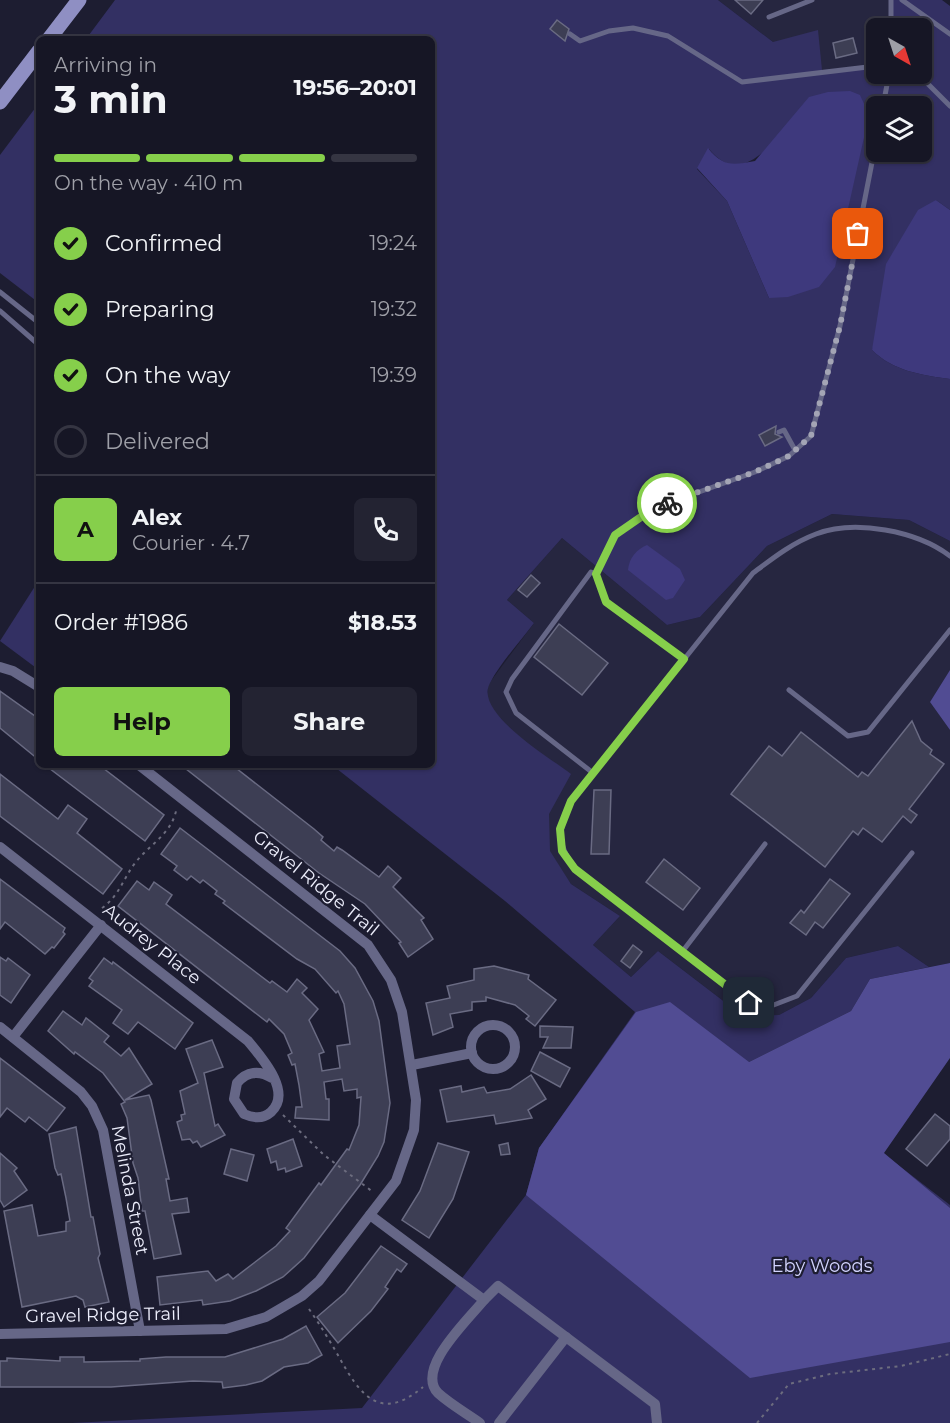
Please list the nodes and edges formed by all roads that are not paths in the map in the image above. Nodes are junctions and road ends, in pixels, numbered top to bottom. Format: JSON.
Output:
{"nodes":[{"id":1,"x":79,"y":0,"type":"edge"},
{"id":2,"x":810,"y":0,"type":"edge"},
{"id":3,"x":891,"y":0,"type":"edge"},
{"id":4,"x":902,"y":0,"type":"edge"},
{"id":5,"x":769,"y":17,"type":"dead end"},
{"id":6,"x":891,"y":18,"type":"edge"},
{"id":7,"x":570,"y":34,"type":"dead end"},
{"id":8,"x":950,"y":34,"type":"edge"},
{"id":9,"x":50,"y":36,"type":"edge"},
{"id":10,"x":36,"y":55,"type":"edge"},
{"id":11,"x":866,"y":67,"type":"edge"},
{"id":12,"x":928,"y":84,"type":"edge"},
{"id":13,"x":0,"y":102,"type":"edge"},
{"id":14,"x":950,"y":106,"type":"edge"},
{"id":15,"x":872,"y":162,"type":"edge"},
{"id":16,"x":0,"y":292,"type":"edge"},
{"id":17,"x":0,"y":311,"type":"edge"},
{"id":18,"x":36,"y":321,"type":"edge"},
{"id":19,"x":36,"y":342,"type":"edge"},
{"id":20,"x":779,"y":432,"type":"dead end"},
{"id":21,"x":795,"y":450,"type":"junction"},
{"id":22,"x":950,"y":556,"type":"edge"},
{"id":23,"x":596,"y":574,"type":"junction"},
{"id":24,"x":950,"y":630,"type":"edge"},
{"id":25,"x":684,"y":659,"type":"junction"},
{"id":26,"x":0,"y":667,"type":"edge"},
{"id":27,"x":36,"y":685,"type":"edge"},
{"id":28,"x":789,"y":690,"type":"dead end"},
{"id":29,"x":143,"y":768,"type":"edge"},
{"id":30,"x":593,"y":773,"type":"junction"},
{"id":31,"x":765,"y":844,"type":"dead end"},
{"id":32,"x":0,"y":847,"type":"edge"},
{"id":33,"x":912,"y":853,"type":"dead end"},
{"id":34,"x":101,"y":925,"type":"junction"},
{"id":35,"x":682,"y":952,"type":"junction"},
{"id":36,"x":0,"y":1027,"type":"edge"},
{"id":37,"x":13,"y":1037,"type":"junction"},
{"id":38,"x":472,"y":1053,"type":"junction"},
{"id":39,"x":412,"y":1065,"type":"junction"},
{"id":40,"x":272,"y":1078,"type":"junction"},
{"id":41,"x":370,"y":1215,"type":"junction"},
{"id":42,"x":484,"y":1300,"type":"junction"},
{"id":43,"x":0,"y":1322,"type":"edge"},
{"id":44,"x":140,"y":1331,"type":"junction"},
{"id":45,"x":1,"y":1333,"type":"edge"},
{"id":46,"x":566,"y":1337,"type":"junction"},
{"id":47,"x":480,"y":1423,"type":"edge"},
{"id":48,"x":499,"y":1423,"type":"edge"},
{"id":49,"x":657,"y":1423,"type":"edge"}],
"edges":[{"from":1,"to":9,"type":"main road"},
{"from":2,"to":5,"type":"lane"},
{"from":3,"to":6,"type":"lane"},
{"from":4,"to":8,"type":"lane"},
{"from":7,"to":11,"type":"lane"},
{"from":10,"to":13,"type":"main road"},
{"from":12,"to":14,"type":"lane"},
{"from":15,"to":21,"type":"lane"},
{"from":16,"to":18,"type":"lane"},
{"from":17,"to":19,"type":"lane"},
{"from":20,"to":21,"type":"lane"},
{"from":21,"to":23,"type":"lane"},
{"from":22,"to":25,"type":"lane"},
{"from":23,"to":25,"type":"lane"},
{"from":23,"to":30,"type":"lane"},
{"from":24,"to":28,"type":"lane"},
{"from":25,"to":30,"type":"lane"},
{"from":26,"to":27,"type":"street"},
{"from":29,"to":39,"type":"street","name":"Gravel Ridge Trail"},
{"from":30,"to":35,"type":"lane"},
{"from":31,"to":35,"type":"lane"},
{"from":32,"to":34,"type":"street","name":"Audrey Place"},
{"from":33,"to":35,"type":"lane"},
{"from":34,"to":37,"type":"street"},
{"from":34,"to":40,"type":"street","name":"Audrey Place"},
{"from":36,"to":37,"type":"street","name":"Melinda Street"},
{"from":37,"to":44,"type":"street","name":"Melinda Street"},
{"from":38,"to":38,"type":"street"},
{"from":38,"to":39,"type":"street"},
{"from":39,"to":41,"type":"street","name":"Gravel Ridge Trail"},
{"from":40,"to":40,"type":"street","name":"Audrey Place"},
{"from":41,"to":42,"type":"street"},
{"from":41,"to":44,"type":"street","name":"Gravel Ridge Trail"},
{"from":42,"to":46,"type":"street"},
{"from":42,"to":47,"type":"street"},
{"from":43,"to":45,"type":"street"},
{"from":44,"to":45,"type":"street","name":"Gravel Ridge Trail"},
{"from":46,"to":48,"type":"street"},
{"from":46,"to":49,"type":"street"}]}
